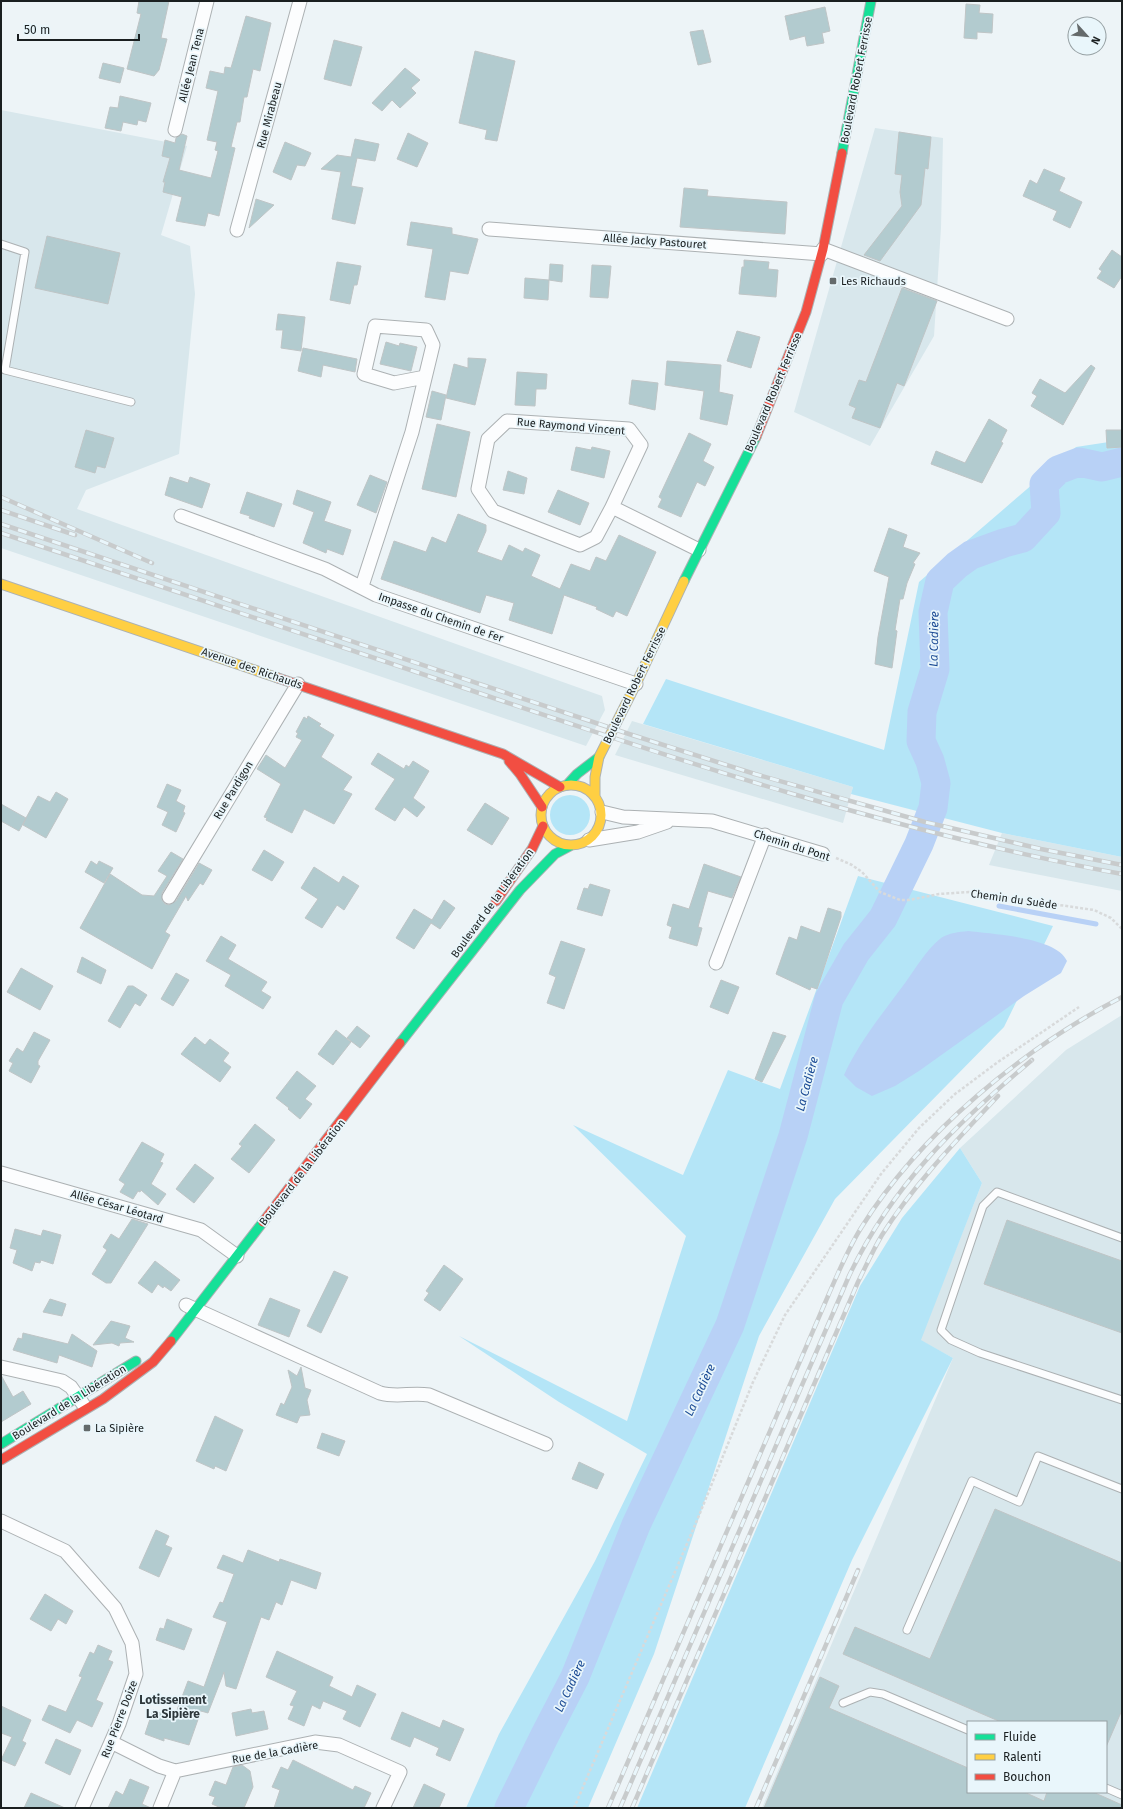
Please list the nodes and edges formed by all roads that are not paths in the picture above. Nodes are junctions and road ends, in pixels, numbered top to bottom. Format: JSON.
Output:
{"nodes":[{"id":1,"x":207,"y":1,"type":"edge"},
{"id":2,"x":300,"y":1,"type":"edge"},
{"id":3,"x":871,"y":1,"type":"edge"},
{"id":4,"x":175,"y":130,"type":"dead end"},
{"id":5,"x":489,"y":229,"type":"dead end"},
{"id":6,"x":237,"y":230,"type":"dead end"},
{"id":7,"x":1,"y":244,"type":"edge"},
{"id":8,"x":822,"y":251,"type":"junction"},
{"id":9,"x":1007,"y":319,"type":"dead end"},
{"id":10,"x":425,"y":377,"type":"junction"},
{"id":11,"x":131,"y":402,"type":"dead end"},
{"id":12,"x":612,"y":507,"type":"junction"},
{"id":13,"x":181,"y":516,"type":"dead end"},
{"id":14,"x":699,"y":550,"type":"junction"},
{"id":15,"x":1,"y":584,"type":"edge"},
{"id":16,"x":362,"y":586,"type":"junction"},
{"id":17,"x":298,"y":684,"type":"junction"},
{"id":18,"x":636,"y":684,"type":"junction"},
{"id":19,"x":503,"y":754,"type":"junction"},
{"id":20,"x":598,"y":757,"type":"junction"},
{"id":21,"x":564,"y":786,"type":"junction"},
{"id":22,"x":595,"y":796,"type":"junction"},
{"id":23,"x":542,"y":808,"type":"junction"},
{"id":24,"x":602,"y":812,"type":"junction"},
{"id":25,"x":672,"y":820,"type":"junction"},
{"id":26,"x":543,"y":826,"type":"junction"},
{"id":27,"x":765,"y":836,"type":"junction"},
{"id":28,"x":589,"y":840,"type":"junction"},
{"id":29,"x":570,"y":846,"type":"junction"},
{"id":30,"x":823,"y":854,"type":"road end"},
{"id":31,"x":169,"y":897,"type":"dead end"},
{"id":32,"x":491,"y":907,"type":"dead end"},
{"id":33,"x":716,"y":963,"type":"dead end"},
{"id":34,"x":399,"y":1030,"type":"dead end"},
{"id":35,"x":385,"y":1047,"type":"dead end"},
{"id":36,"x":1,"y":1173,"type":"edge"},
{"id":37,"x":1122,"y":1238,"type":"edge"},
{"id":38,"x":230,"y":1251,"type":"junction"},
{"id":39,"x":189,"y":1306,"type":"junction"},
{"id":40,"x":144,"y":1355,"type":"dead end"},
{"id":41,"x":1,"y":1366,"type":"edge"},
{"id":42,"x":78,"y":1396,"type":"junction"},
{"id":43,"x":1122,"y":1400,"type":"edge"},
{"id":44,"x":87,"y":1410,"type":"junction"},
{"id":45,"x":1,"y":1444,"type":"edge"},
{"id":46,"x":546,"y":1444,"type":"dead end"},
{"id":47,"x":1,"y":1460,"type":"edge"},
{"id":48,"x":1122,"y":1489,"type":"edge"},
{"id":49,"x":1,"y":1521,"type":"edge"},
{"id":50,"x":907,"y":1630,"type":"dead end"},
{"id":51,"x":843,"y":1703,"type":"dead end"},
{"id":52,"x":967,"y":1730,"type":"edge"},
{"id":53,"x":111,"y":1742,"type":"junction"},
{"id":54,"x":176,"y":1771,"type":"junction"},
{"id":55,"x":1107,"y":1788,"type":"edge"},
{"id":56,"x":1122,"y":1795,"type":"edge"},
{"id":57,"x":82,"y":1808,"type":"edge"},
{"id":58,"x":160,"y":1808,"type":"edge"},
{"id":59,"x":383,"y":1808,"type":"edge"}],
"edges":[{"from":1,"to":4,"type":"street","name":"Allée Jean Tena"},
{"from":2,"to":6,"type":"street","name":"Rue Mirabeau"},
{"from":3,"to":8,"type":"street","name":"Boulevard Robert Ferrisse"},
{"from":5,"to":8,"type":"street","name":"Allée Jacky Pastouret"},
{"from":7,"to":11,"type":"lane"},
{"from":8,"to":9,"type":"street","name":"Allée Jacky Pastouret"},
{"from":8,"to":14,"type":"street","name":"Boulevard Robert Ferrisse"},
{"from":10,"to":10,"type":"street"},
{"from":10,"to":16,"type":"street"},
{"from":12,"to":12,"type":"street","name":"Rue Raymond Vincent"},
{"from":12,"to":14,"type":"street"},
{"from":13,"to":16,"type":"street","name":"Impasse du Chemin de Fer"},
{"from":14,"to":18,"type":"street","name":"Boulevard Robert Ferrisse"},
{"from":15,"to":17,"type":"street","name":"Avenue des Richauds"},
{"from":16,"to":18,"type":"street","name":"Impasse du Chemin de Fer"},
{"from":17,"to":19,"type":"street","name":"Avenue des Richauds"},
{"from":17,"to":31,"type":"street","name":"Rue Pardigon"},
{"from":18,"to":20,"type":"street","name":"Boulevard Robert Ferrisse"},
{"from":19,"to":21,"type":"street","name":"Avenue des Richauds"},
{"from":19,"to":23,"type":"street"},
{"from":20,"to":21,"type":"street","name":"Boulevard Robert Ferrisse"},
{"from":20,"to":22,"type":"street","name":"Boulevard Robert Ferrisse"},
{"from":21,"to":22,"type":"street"},
{"from":21,"to":23,"type":"street"},
{"from":22,"to":24,"type":"street"},
{"from":23,"to":26,"type":"street"},
{"from":24,"to":25,"type":"street","name":"Chemin du Pont"},
{"from":24,"to":28,"type":"street"},
{"from":25,"to":27,"type":"street","name":"Chemin du Pont"},
{"from":25,"to":28,"type":"street","name":"Chemin du Pont"},
{"from":26,"to":29,"type":"street"},
{"from":26,"to":32,"type":"street","name":"Boulevard de la Libération"},
{"from":27,"to":30,"type":"street","name":"Chemin du Pont"},
{"from":27,"to":33,"type":"street"},
{"from":28,"to":29,"type":"street"},
{"from":29,"to":38,"type":"street","name":"Boulevard de la Libération"},
{"from":34,"to":35,"type":"street"},
{"from":36,"to":38,"type":"street","name":"Allée César Léotard"},
{"from":37,"to":43,"type":"lane"},
{"from":38,"to":39,"type":"street","name":"Boulevard de la Libération"},
{"from":39,"to":44,"type":"street","name":"Boulevard de la Libération"},
{"from":39,"to":46,"type":"street"},
{"from":40,"to":42,"type":"street","name":"Boulevard de la Libération"},
{"from":41,"to":42,"type":"street"},
{"from":42,"to":44,"type":"street"},
{"from":42,"to":45,"type":"street","name":"Boulevard de la Libération"},
{"from":44,"to":47,"type":"street","name":"Boulevard de la Libération"},
{"from":48,"to":50,"type":"lane"},
{"from":49,"to":53,"type":"street","name":"Rue Pierre Doize"},
{"from":51,"to":52,"type":"lane"},
{"from":53,"to":54,"type":"street"},
{"from":53,"to":57,"type":"street","name":"Rue Pierre Doize"},
{"from":54,"to":58,"type":"street"},
{"from":54,"to":59,"type":"street","name":"Rue de la Cadière"},
{"from":55,"to":56,"type":"lane"}]}
